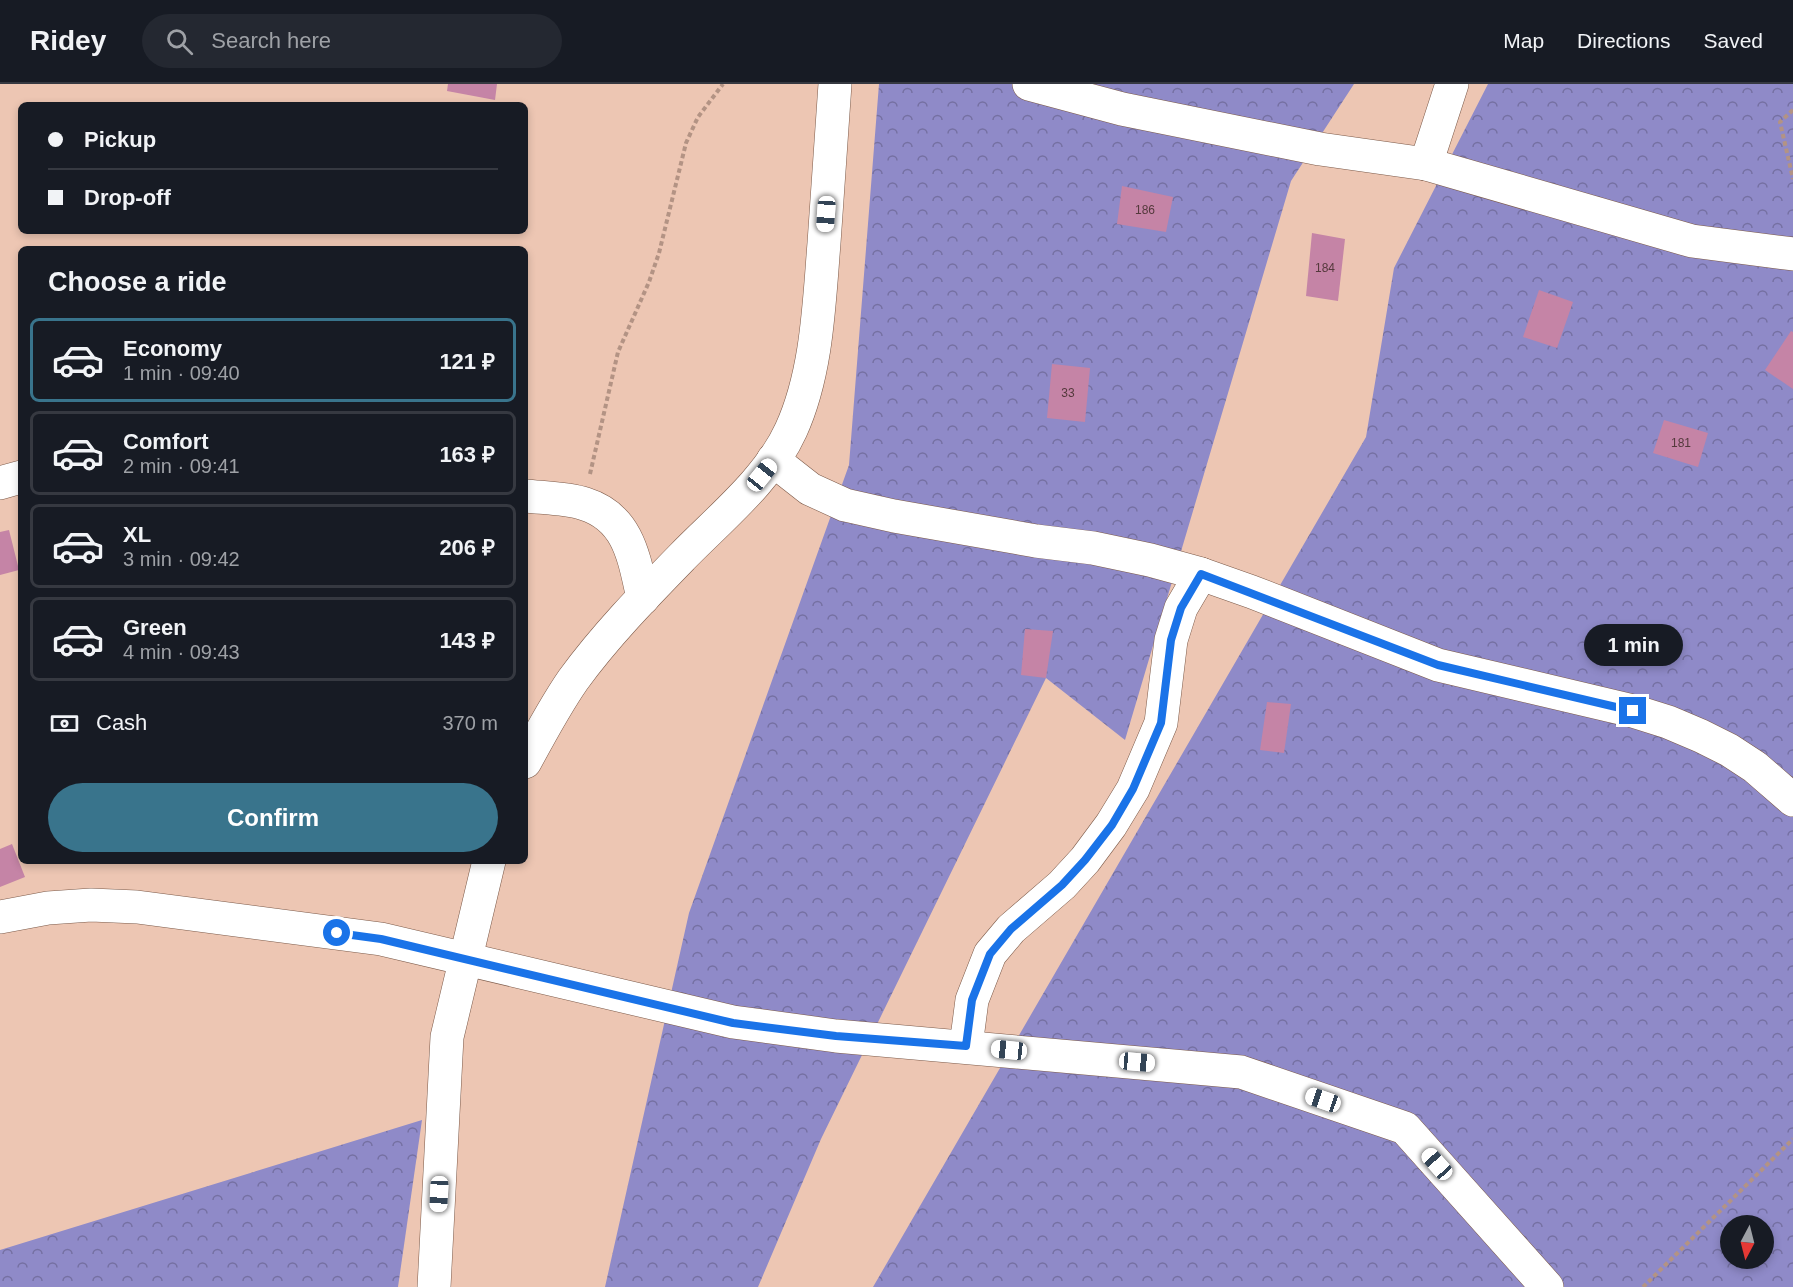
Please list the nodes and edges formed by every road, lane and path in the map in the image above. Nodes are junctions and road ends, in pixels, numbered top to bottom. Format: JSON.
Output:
{"nodes":[{"id":1,"x":723,"y":84,"type":"edge"},
{"id":2,"x":835,"y":84,"type":"edge"},
{"id":3,"x":1029,"y":84,"type":"edge"},
{"id":4,"x":1452,"y":84,"type":"edge"},
{"id":5,"x":1793,"y":110,"type":"edge"},
{"id":6,"x":1426,"y":164,"type":"junction"},
{"id":7,"x":1793,"y":179,"type":"edge"},
{"id":8,"x":1793,"y":254,"type":"edge"},
{"id":9,"x":773,"y":460,"type":"junction"},
{"id":10,"x":18,"y":478,"type":"edge"},
{"id":11,"x":0,"y":483,"type":"edge"},
{"id":12,"x":528,"y":496,"type":"edge"},
{"id":13,"x":584,"y":503,"type":"junction"},
{"id":14,"x":1201,"y":574,"type":"junction"},
{"id":15,"x":643,"y":598,"type":"junction"},
{"id":16,"x":528,"y":756,"type":"edge"},
{"id":17,"x":1793,"y":800,"type":"edge"},
{"id":18,"x":488,"y":864,"type":"edge"},
{"id":19,"x":0,"y":917,"type":"edge"},
{"id":20,"x":464,"y":960,"type":"junction"},
{"id":21,"x":966,"y":1046,"type":"junction"},
{"id":22,"x":1793,"y":1139,"type":"edge"},
{"id":23,"x":434,"y":1287,"type":"edge"},
{"id":24,"x":1547,"y":1287,"type":"edge"},
{"id":25,"x":1643,"y":1287,"type":"edge"}],
"edges":[{"from":1,"to":13,"type":"path"},
{"from":2,"to":9,"type":"street"},
{"from":3,"to":6,"type":"street"},
{"from":4,"to":6,"type":"street"},
{"from":5,"to":7,"type":"path"},
{"from":6,"to":8,"type":"street"},
{"from":9,"to":14,"type":"street"},
{"from":9,"to":15,"type":"street"},
{"from":10,"to":11,"type":"street"},
{"from":12,"to":13,"type":"street"},
{"from":13,"to":15,"type":"street"},
{"from":14,"to":17,"type":"street"},
{"from":14,"to":21,"type":"street"},
{"from":15,"to":16,"type":"street"},
{"from":18,"to":20,"type":"street"},
{"from":19,"to":20,"type":"street"},
{"from":20,"to":21,"type":"street"},
{"from":20,"to":23,"type":"street"},
{"from":21,"to":24,"type":"street"},
{"from":22,"to":25,"type":"path"}]}
